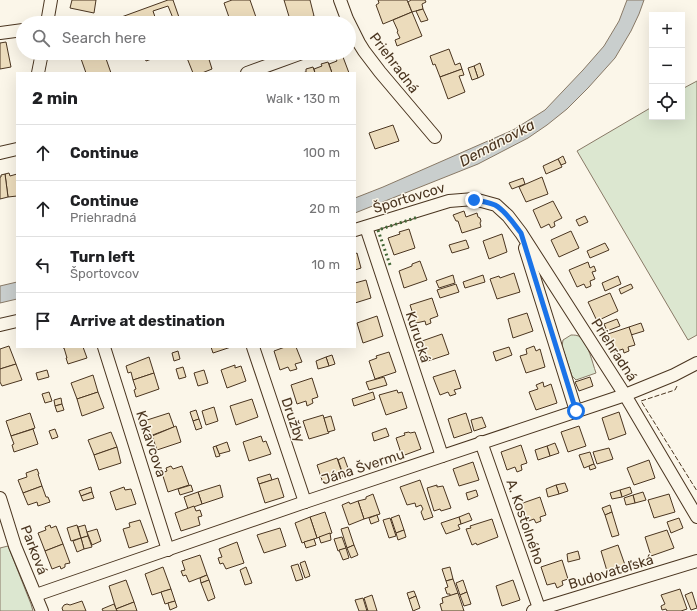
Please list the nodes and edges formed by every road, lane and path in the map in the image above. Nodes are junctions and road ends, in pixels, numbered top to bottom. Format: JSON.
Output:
{"nodes":[{"id":1,"x":51,"y":0,"type":"edge"},
{"id":2,"x":340,"y":0,"type":"edge"},
{"id":3,"x":48,"y":16,"type":"edge"},
{"id":4,"x":346,"y":16,"type":"edge"},
{"id":5,"x":16,"y":31,"type":"edge"},
{"id":6,"x":0,"y":32,"type":"edge"},
{"id":7,"x":356,"y":40,"type":"edge"},
{"id":8,"x":41,"y":60,"type":"edge"},
{"id":9,"x":283,"y":60,"type":"edge"},
{"id":10,"x":38,"y":72,"type":"edge"},
{"id":11,"x":250,"y":72,"type":"edge"},
{"id":12,"x":435,"y":137,"type":"dead end"},
{"id":13,"x":16,"y":149,"type":"edge"},
{"id":14,"x":0,"y":153,"type":"edge"},
{"id":15,"x":496,"y":206,"type":"joint"},
{"id":16,"x":361,"y":228,"type":"edge"},
{"id":17,"x":521,"y":233,"type":"junction"},
{"id":18,"x":16,"y":322,"type":"edge"},
{"id":19,"x":0,"y":325,"type":"edge"},
{"id":20,"x":104,"y":348,"type":"edge"},
{"id":21,"x":253,"y":348,"type":"edge"},
{"id":22,"x":697,"y":363,"type":"edge"},
{"id":23,"x":625,"y":395,"type":"junction"},
{"id":24,"x":576,"y":411,"type":"junction"},
{"id":25,"x":481,"y":442,"type":"junction"},
{"id":26,"x":442,"y":456,"type":"junction"},
{"id":27,"x":0,"y":498,"type":"edge"},
{"id":28,"x":305,"y":502,"type":"junction"},
{"id":29,"x":697,"y":517,"type":"edge"},
{"id":30,"x":168,"y":550,"type":"junction"},
{"id":31,"x":697,"y":561,"type":"edge"},
{"id":32,"x":36,"y":596,"type":"junction"},
{"id":33,"x":537,"y":610,"type":"edge"},
{"id":34,"x":42,"y":611,"type":"edge"}],
"edges":[{"from":1,"to":3,"type":"street"},
{"from":2,"to":4,"type":"street","name":"Priehradná"},
{"from":5,"to":6,"type":"street"},
{"from":7,"to":12,"type":"street","name":"Priehradná"},
{"from":8,"to":10,"type":"street"},
{"from":9,"to":11,"type":"street"},
{"from":13,"to":14,"type":"street"},
{"from":15,"to":16,"type":"street","name":"Športovcov"},
{"from":15,"to":17,"type":"street","name":"Priehradná"},
{"from":16,"to":26,"type":"street","name":"Kurucká"},
{"from":17,"to":23,"type":"street","name":"Priehradná"},
{"from":17,"to":24,"type":"street"},
{"from":18,"to":19,"type":"street"},
{"from":20,"to":30,"type":"street","name":"Kokavcova"},
{"from":21,"to":28,"type":"street","name":"Družby"},
{"from":22,"to":23,"type":"street","name":"Jána Švermu"},
{"from":23,"to":24,"type":"street","name":"Jána Švermu"},
{"from":23,"to":29,"type":"street","name":"Priehradná"},
{"from":24,"to":25,"type":"street","name":"Jána Švermu"},
{"from":25,"to":26,"type":"street","name":"Jána Švermu"},
{"from":25,"to":33,"type":"street","name":"A. Kostolného"},
{"from":26,"to":28,"type":"street","name":"Jána Švermu"},
{"from":27,"to":32,"type":"street","name":"Parková"},
{"from":28,"to":30,"type":"street","name":"Jána Švermu"},
{"from":30,"to":32,"type":"street","name":"Jána Švermu"},
{"from":31,"to":33,"type":"street","name":"Budovateľská"},
{"from":32,"to":34,"type":"street","name":"Parková"}]}
